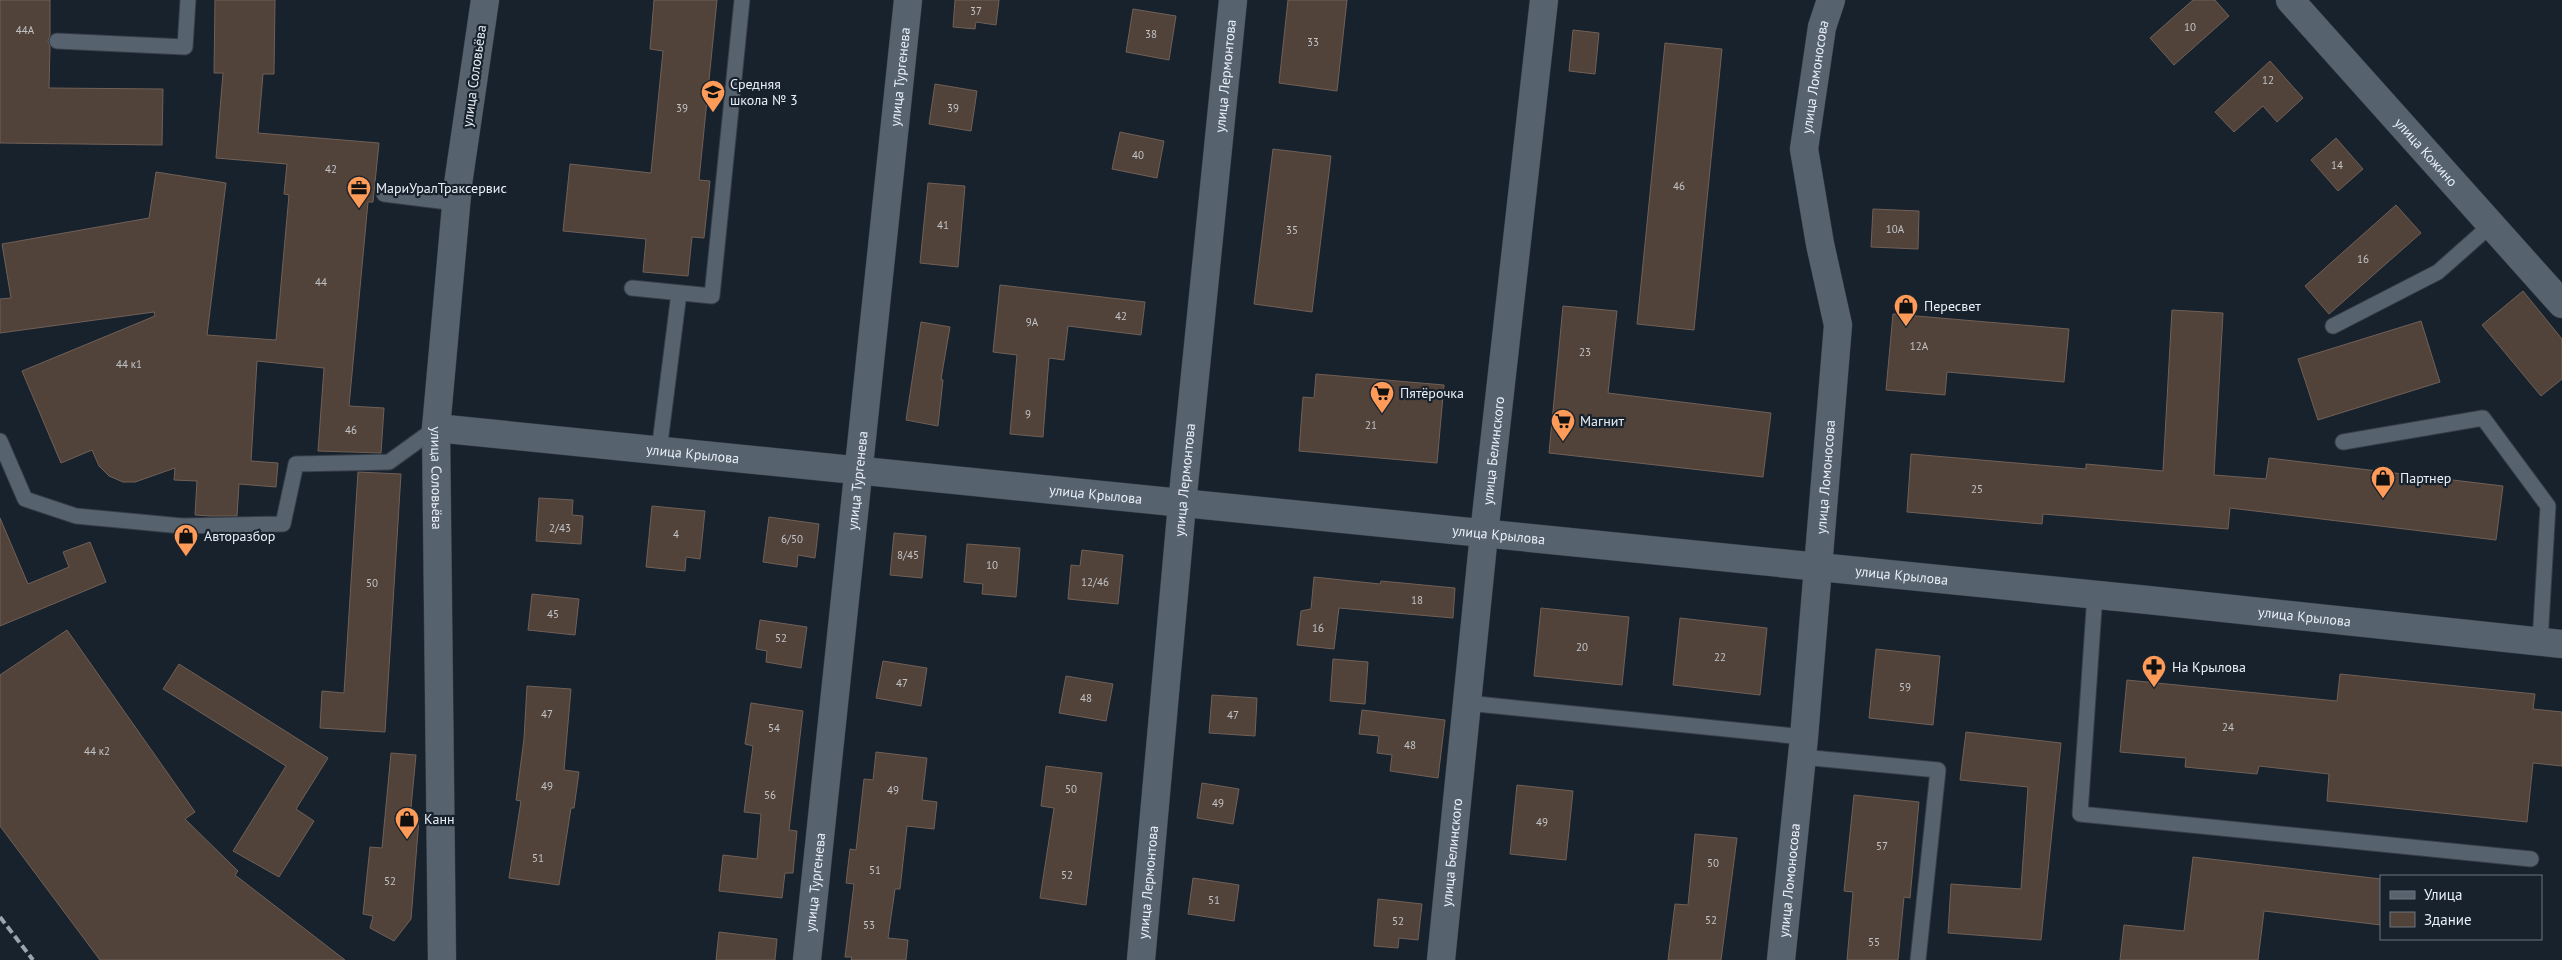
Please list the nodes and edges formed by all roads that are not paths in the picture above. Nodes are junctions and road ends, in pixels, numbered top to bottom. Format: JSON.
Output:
{"nodes":[{"id":1,"x":188,"y":0,"type":"edge"},
{"id":2,"x":742,"y":0,"type":"edge"},
{"id":3,"x":908,"y":0,"type":"edge"},
{"id":4,"x":1233,"y":0,"type":"edge"},
{"id":5,"x":1544,"y":0,"type":"edge"},
{"id":6,"x":1831,"y":0,"type":"edge"},
{"id":7,"x":2294,"y":2,"type":"edge"},
{"id":8,"x":481,"y":3,"type":"edge"},
{"id":9,"x":56,"y":41,"type":"dead end"},
{"id":10,"x":384,"y":194,"type":"dead end"},
{"id":11,"x":456,"y":203,"type":"junction"},
{"id":12,"x":2491,"y":224,"type":"junction"},
{"id":13,"x":632,"y":288,"type":"dead end"},
{"id":14,"x":679,"y":293,"type":"junction"},
{"id":15,"x":2562,"y":304,"type":"edge"},
{"id":16,"x":2333,"y":326,"type":"dead end"},
{"id":17,"x":436,"y":428,"type":"junction"},
{"id":18,"x":0,"y":441,"type":"edge"},
{"id":19,"x":2343,"y":442,"type":"dead end"},
{"id":20,"x":659,"y":451,"type":"junction"},
{"id":21,"x":860,"y":471,"type":"junction"},
{"id":22,"x":1182,"y":504,"type":"junction"},
{"id":23,"x":1484,"y":534,"type":"junction"},
{"id":24,"x":1817,"y":568,"type":"junction"},
{"id":25,"x":2095,"y":594,"type":"junction"},
{"id":26,"x":2551,"y":643,"type":"edge"},
{"id":27,"x":1467,"y":703,"type":"junction"},
{"id":28,"x":1803,"y":747,"type":"junction"},
{"id":29,"x":2531,"y":859,"type":"dead end"},
{"id":30,"x":442,"y":960,"type":"edge"},
{"id":31,"x":807,"y":960,"type":"edge"},
{"id":32,"x":1141,"y":960,"type":"edge"},
{"id":33,"x":1441,"y":960,"type":"edge"},
{"id":34,"x":1781,"y":960,"type":"edge"},
{"id":35,"x":1918,"y":960,"type":"edge"}],
"edges":[{"from":1,"to":9,"type":"lane"},
{"from":2,"to":14,"type":"lane"},
{"from":3,"to":21,"type":"street","name":"улица Тургенева"},
{"from":4,"to":22,"type":"street","name":"улица Лермонтова"},
{"from":5,"to":23,"type":"street","name":"улица Белинского"},
{"from":6,"to":24,"type":"street","name":"улица Ломоносова"},
{"from":7,"to":12,"type":"street","name":"улица Кожино"},
{"from":8,"to":11,"type":"street","name":"улица Соловьёва"},
{"from":10,"to":11,"type":"lane"},
{"from":11,"to":17,"type":"street","name":"улица Соловьёва"},
{"from":12,"to":15,"type":"street","name":"улица Кожино"},
{"from":12,"to":16,"type":"lane"},
{"from":13,"to":14,"type":"lane"},
{"from":14,"to":20,"type":"lane"},
{"from":17,"to":18,"type":"lane"},
{"from":17,"to":20,"type":"street","name":"улица Крылова"},
{"from":17,"to":30,"type":"street","name":"улица Соловьёва"},
{"from":19,"to":26,"type":"lane"},
{"from":20,"to":21,"type":"street","name":"улица Крылова"},
{"from":21,"to":22,"type":"street","name":"улица Крылова"},
{"from":21,"to":31,"type":"street","name":"улица Тургенева"},
{"from":22,"to":23,"type":"street","name":"улица Крылова"},
{"from":22,"to":32,"type":"street","name":"улица Лермонтова"},
{"from":23,"to":24,"type":"street","name":"улица Крылова"},
{"from":23,"to":27,"type":"street","name":"улица Белинского"},
{"from":24,"to":25,"type":"street","name":"улица Крылова"},
{"from":24,"to":28,"type":"street","name":"улица Ломоносова"},
{"from":25,"to":26,"type":"street","name":"улица Крылова"},
{"from":25,"to":29,"type":"lane"},
{"from":27,"to":28,"type":"lane"},
{"from":27,"to":33,"type":"street","name":"улица Белинского"},
{"from":28,"to":34,"type":"street","name":"улица Ломоносова"},
{"from":28,"to":35,"type":"lane"}]}
